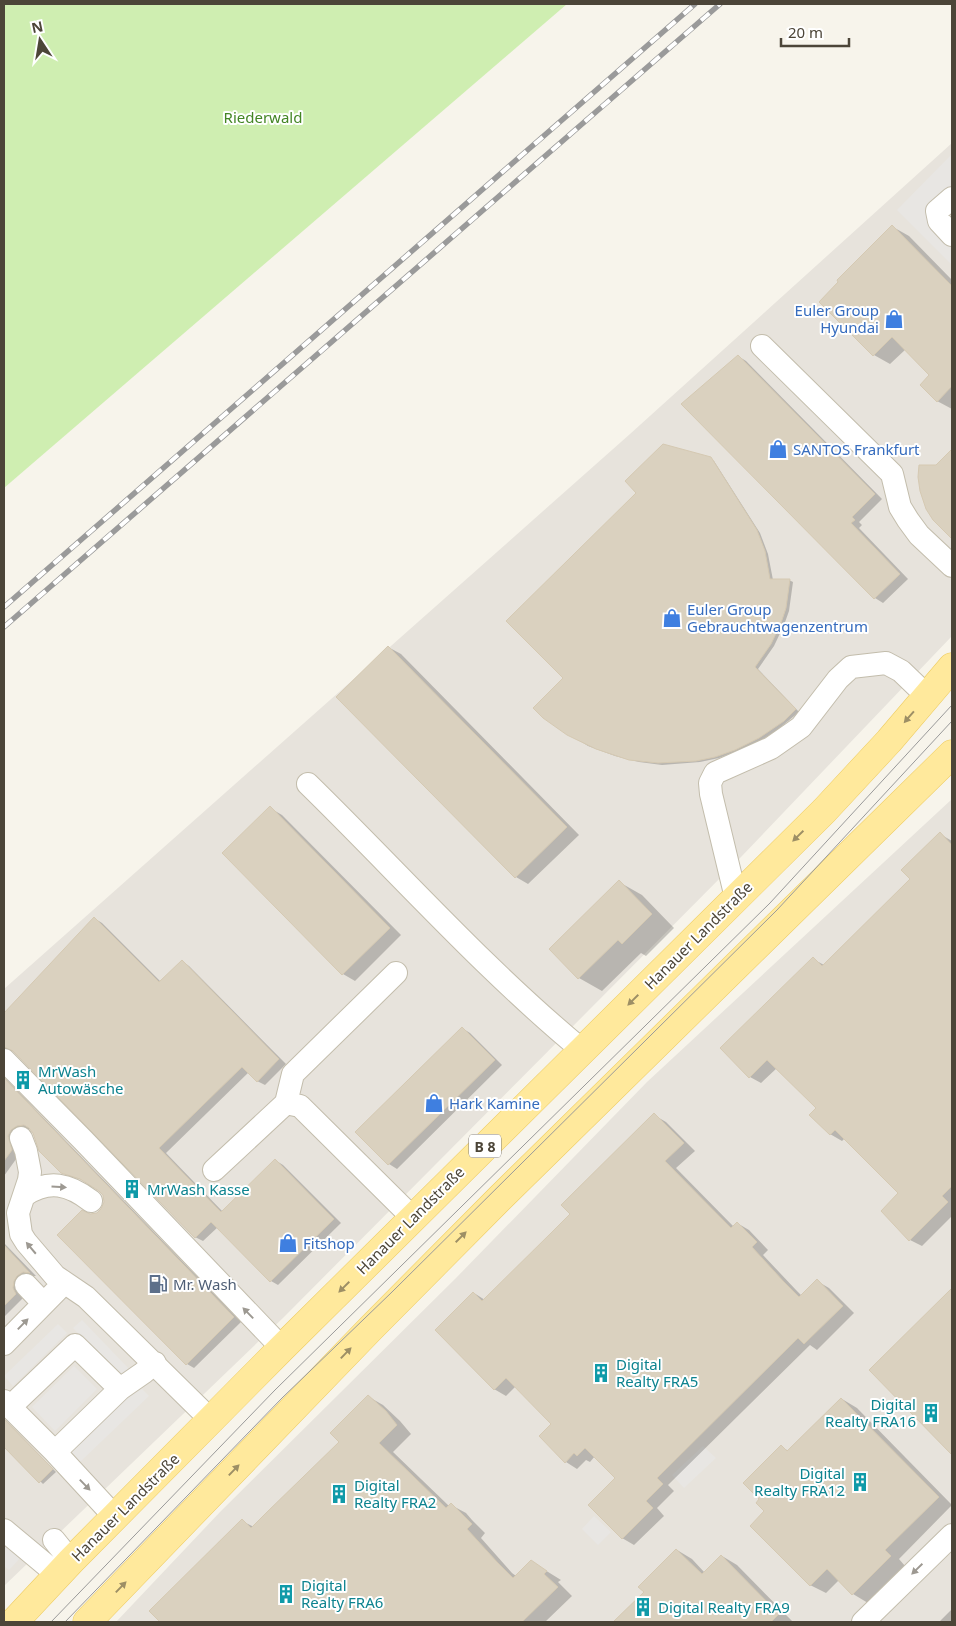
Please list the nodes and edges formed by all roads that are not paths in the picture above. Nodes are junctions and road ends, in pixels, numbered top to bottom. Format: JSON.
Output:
{"nodes":[{"id":1,"x":952,"y":198,"type":"edge"},
{"id":2,"x":952,"y":235,"type":"edge"},
{"id":3,"x":762,"y":346,"type":"dead end"},
{"id":4,"x":952,"y":566,"type":"edge"},
{"id":5,"x":952,"y":667,"type":"edge"},
{"id":6,"x":927,"y":696,"type":"junction"},
{"id":7,"x":952,"y":754,"type":"edge"},
{"id":8,"x":308,"y":784,"type":"dead end"},
{"id":9,"x":736,"y":898,"type":"junction"},
{"id":10,"x":396,"y":973,"type":"dead end"},
{"id":11,"x":582,"y":1050,"type":"junction"},
{"id":12,"x":4,"y":1060,"type":"edge"},
{"id":13,"x":286,"y":1104,"type":"junction"},
{"id":14,"x":21,"y":1138,"type":"dead end"},
{"id":15,"x":214,"y":1170,"type":"dead end"},
{"id":16,"x":25,"y":1196,"type":"junction"},
{"id":17,"x":91,"y":1201,"type":"dead end"},
{"id":18,"x":413,"y":1218,"type":"junction"},
{"id":19,"x":64,"y":1283,"type":"junction"},
{"id":20,"x":26,"y":1285,"type":"dead end"},
{"id":21,"x":43,"y":1303,"type":"junction"},
{"id":22,"x":4,"y":1344,"type":"edge"},
{"id":23,"x":282,"y":1348,"type":"junction"},
{"id":24,"x":155,"y":1363,"type":"junction"},
{"id":25,"x":120,"y":1390,"type":"junction"},
{"id":26,"x":7,"y":1404,"type":"edge"},
{"id":27,"x":211,"y":1420,"type":"junction"},
{"id":28,"x":55,"y":1452,"type":"junction"},
{"id":29,"x":115,"y":1517,"type":"junction"},
{"id":30,"x":4,"y":1530,"type":"edge"},
{"id":31,"x":952,"y":1534,"type":"edge"},
{"id":32,"x":54,"y":1540,"type":"dead end"},
{"id":33,"x":64,"y":1568,"type":"junction"},
{"id":34,"x":14,"y":1622,"type":"edge"},
{"id":35,"x":87,"y":1622,"type":"edge"},
{"id":36,"x":863,"y":1622,"type":"edge"}],
"edges":[{"from":1,"to":2,"type":"street"},
{"from":3,"to":4,"type":"street"},
{"from":5,"to":6,"type":"main road","name":"Hanauer Landstraße","number":"B 8"},
{"from":6,"to":9,"type":"main road","name":"Hanauer Landstraße","number":"B 8","one_way":true},
{"from":6,"to":9,"type":"street"},
{"from":35,"to":7,"type":"main road","one_way":true},
{"from":8,"to":11,"type":"street"},
{"from":9,"to":11,"type":"main road","name":"Hanauer Landstraße","number":"B 8","one_way":true},
{"from":10,"to":13,"type":"street"},
{"from":11,"to":18,"type":"main road","name":"Hanauer Landstraße","number":"B 8"},
{"from":23,"to":12,"type":"street","one_way":true},
{"from":13,"to":15,"type":"street"},
{"from":13,"to":18,"type":"street"},
{"from":14,"to":16,"type":"street"},
{"from":16,"to":17,"type":"street","one_way":true},
{"from":19,"to":16,"type":"street","one_way":true},
{"from":18,"to":23,"type":"main road","name":"Hanauer Landstraße","number":"B 8","one_way":true},
{"from":19,"to":21,"type":"street"},
{"from":19,"to":24,"type":"street"},
{"from":20,"to":21,"type":"street"},
{"from":22,"to":21,"type":"street","one_way":true},
{"from":23,"to":27,"type":"main road","name":"Hanauer Landstraße","number":"B 8"},
{"from":24,"to":25,"type":"street"},
{"from":24,"to":27,"type":"street"},
{"from":25,"to":26,"type":"street"},
{"from":25,"to":28,"type":"street"},
{"from":26,"to":28,"type":"street"},
{"from":27,"to":29,"type":"main road","name":"Hanauer Landstraße","number":"B 8"},
{"from":28,"to":29,"type":"street","one_way":true},
{"from":29,"to":33,"type":"main road","name":"Hanauer Landstraße","number":"B 8"},
{"from":30,"to":33,"type":"street"},
{"from":31,"to":36,"type":"street","one_way":true},
{"from":32,"to":33,"type":"street"},
{"from":33,"to":34,"type":"main road","name":"Hanauer Landstraße","number":"B 8"}]}
